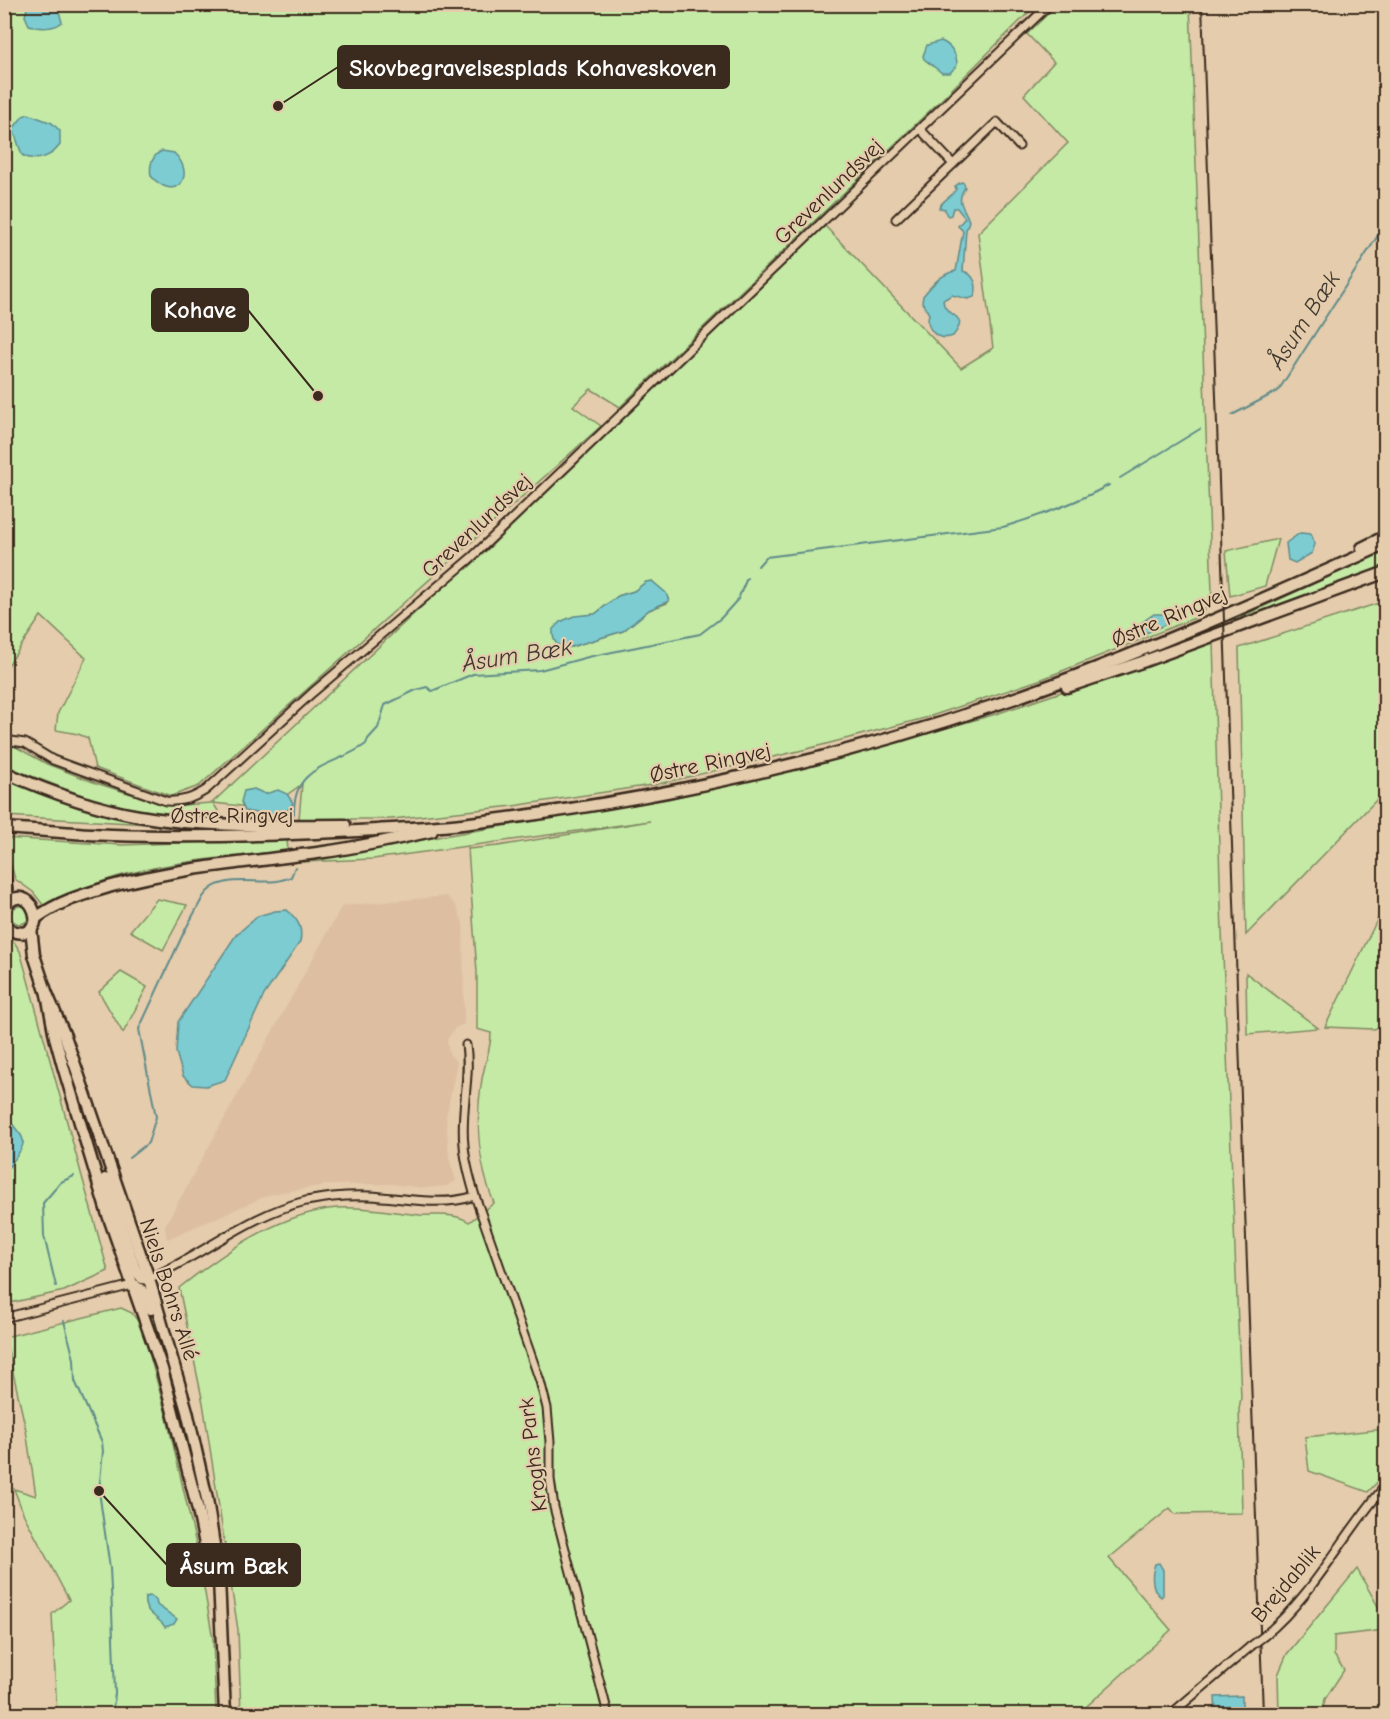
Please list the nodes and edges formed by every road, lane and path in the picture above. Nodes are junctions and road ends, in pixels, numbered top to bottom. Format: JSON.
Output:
{"nodes":[{"id":1,"x":1050,"y":4,"type":"edge"},
{"id":2,"x":920,"y":129,"type":"junction"},
{"id":3,"x":1019,"y":146,"type":"dead end"},
{"id":4,"x":953,"y":164,"type":"junction"},
{"id":5,"x":896,"y":219,"type":"dead end"},
{"id":6,"x":1386,"y":536,"type":"edge"},
{"id":7,"x":1386,"y":544,"type":"edge"},
{"id":8,"x":1386,"y":572,"type":"edge"},
{"id":9,"x":1296,"y":585,"type":"junction"},
{"id":10,"x":997,"y":704,"type":"junction"},
{"id":11,"x":4,"y":740,"type":"edge"},
{"id":12,"x":4,"y":772,"type":"edge"},
{"id":13,"x":467,"y":824,"type":"junction"},
{"id":14,"x":4,"y":828,"type":"edge"},
{"id":15,"x":387,"y":829,"type":"junction"},
{"id":16,"x":5,"y":873,"type":"edge"},
{"id":17,"x":24,"y":899,"type":"junction"},
{"id":18,"x":6,"y":905,"type":"edge"},
{"id":19,"x":34,"y":923,"type":"junction"},
{"id":20,"x":4,"y":924,"type":"edge"},
{"id":21,"x":17,"y":932,"type":"junction"},
{"id":22,"x":34,"y":955,"type":"junction"},
{"id":23,"x":46,"y":994,"type":"junction"},
{"id":24,"x":55,"y":1037,"type":"junction"},
{"id":25,"x":466,"y":1045,"type":"dead end"},
{"id":26,"x":475,"y":1196,"type":"junction"},
{"id":27,"x":149,"y":1279,"type":"junction"},
{"id":28,"x":132,"y":1285,"type":"junction"},
{"id":29,"x":4,"y":1318,"type":"edge"},
{"id":30,"x":199,"y":1465,"type":"junction"},
{"id":31,"x":1386,"y":1485,"type":"edge"},
{"id":32,"x":219,"y":1605,"type":"junction"},
{"id":33,"x":225,"y":1714,"type":"edge"},
{"id":34,"x":608,"y":1714,"type":"edge"},
{"id":35,"x":1171,"y":1714,"type":"edge"}],
"edges":[{"from":1,"to":2,"type":"street","name":"Grevenlundsvej"},
{"from":2,"to":4,"type":"street"},
{"from":2,"to":11,"type":"street","name":"Grevenlundsvej"},
{"from":3,"to":4,"type":"street"},
{"from":4,"to":5,"type":"street"},
{"from":6,"to":9,"type":"street"},
{"from":7,"to":9,"type":"street","name":"Østre Ringvej"},
{"from":8,"to":10,"type":"street"},
{"from":9,"to":10,"type":"street","name":"Østre Ringvej"},
{"from":10,"to":13,"type":"street","name":"Østre Ringvej"},
{"from":12,"to":15,"type":"street"},
{"from":13,"to":15,"type":"street","name":"Østre Ringvej"},
{"from":13,"to":19,"type":"street"},
{"from":14,"to":15,"type":"street","name":"Østre Ringvej"},
{"from":16,"to":17,"type":"street"},
{"from":16,"to":18,"type":"street"},
{"from":17,"to":18,"type":"street"},
{"from":17,"to":19,"type":"street"},
{"from":19,"to":21,"type":"street"},
{"from":19,"to":22,"type":"street","name":"Niels Bohrs Allé"},
{"from":20,"to":21,"type":"street"},
{"from":21,"to":22,"type":"street","name":"Niels Bohrs Allé"},
{"from":22,"to":23,"type":"street","name":"Niels Bohrs Allé"},
{"from":23,"to":24,"type":"street","name":"Niels Bohrs Allé"},
{"from":23,"to":27,"type":"street","name":"Niels Bohrs Allé"},
{"from":24,"to":27,"type":"street"},
{"from":24,"to":28,"type":"street","name":"Niels Bohrs Allé"},
{"from":25,"to":26,"type":"street","name":"Kroghs Park"},
{"from":26,"to":27,"type":"street"},
{"from":26,"to":34,"type":"street","name":"Kroghs Park"},
{"from":27,"to":28,"type":"street"},
{"from":27,"to":30,"type":"street","name":"Niels Bohrs Allé"},
{"from":28,"to":29,"type":"street"},
{"from":28,"to":30,"type":"street"},
{"from":28,"to":32,"type":"street","name":"Niels Bohrs Allé"},
{"from":30,"to":32,"type":"street","name":"Niels Bohrs Allé"},
{"from":31,"to":35,"type":"street","name":"Brejdablik","bridge":true},
{"from":32,"to":33,"type":"street","name":"Niels Bohrs Allé"}]}
